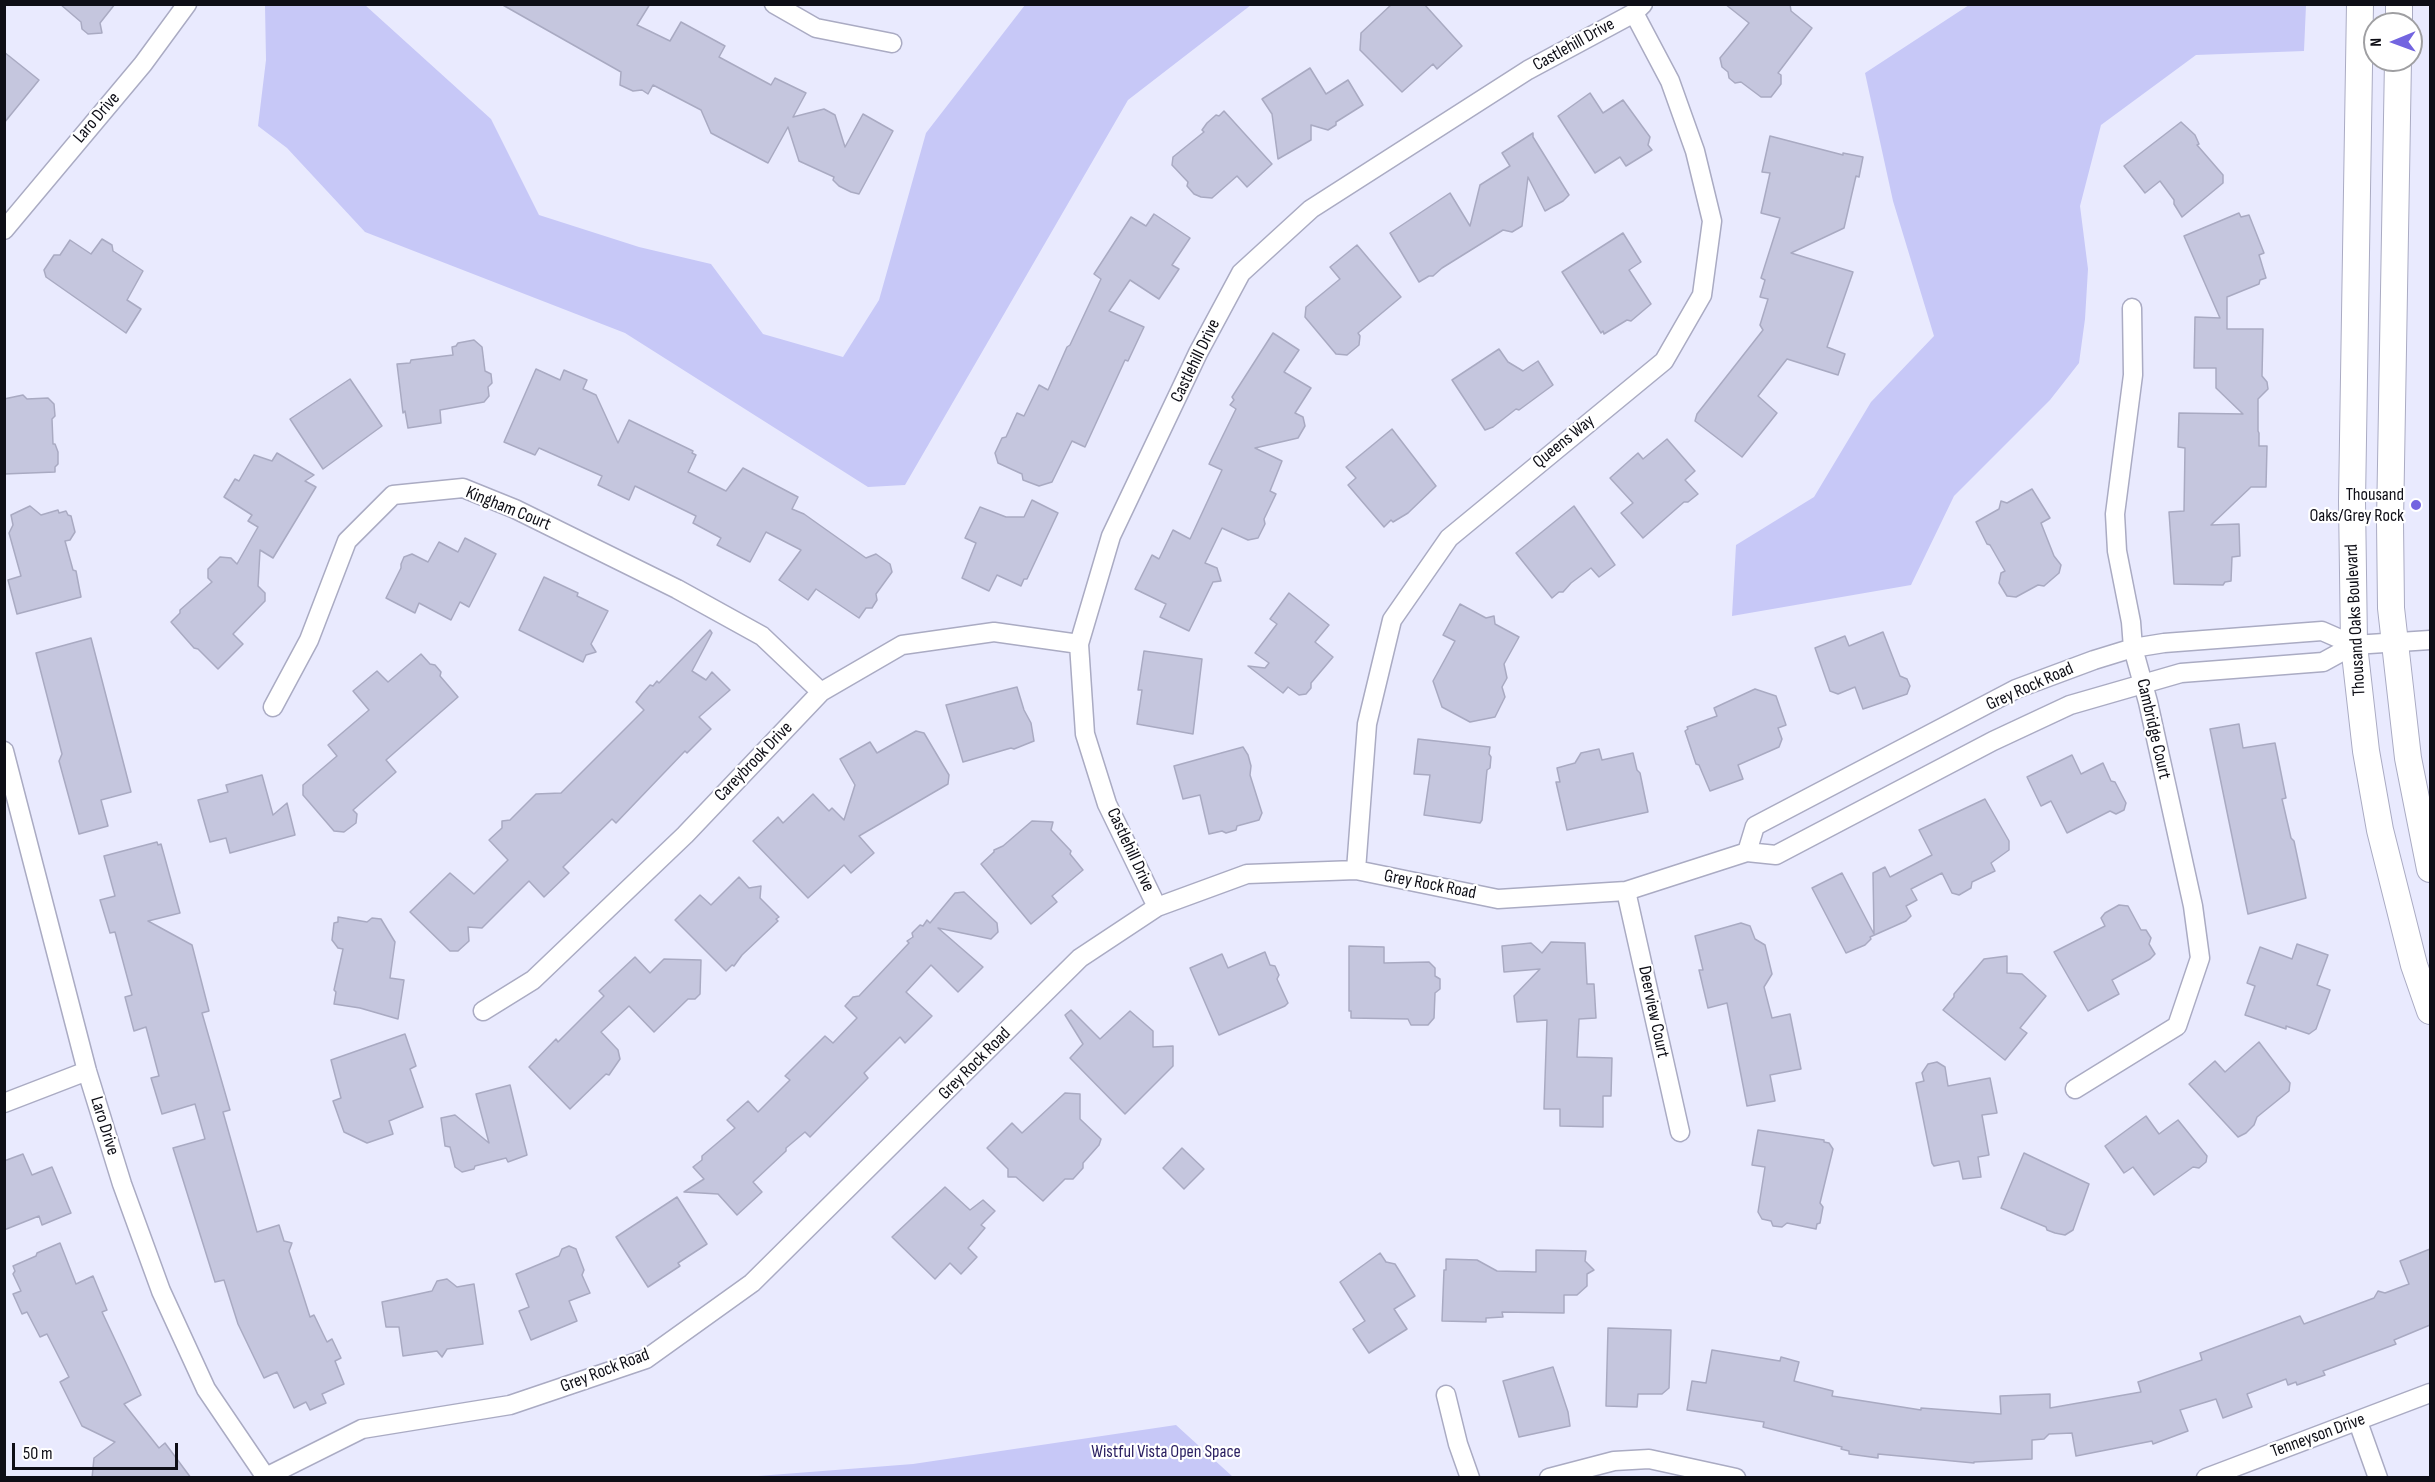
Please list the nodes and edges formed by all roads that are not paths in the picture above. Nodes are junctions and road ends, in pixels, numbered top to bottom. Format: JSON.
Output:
{"nodes":[{"id":1,"x":187,"y":4,"type":"edge"},
{"id":2,"x":774,"y":4,"type":"edge"},
{"id":3,"x":2360,"y":4,"type":"edge"},
{"id":4,"x":1638,"y":9,"type":"edge"},
{"id":5,"x":892,"y":43,"type":"dead end"},
{"id":6,"x":2398,"y":72,"type":"edge"},
{"id":7,"x":4,"y":230,"type":"edge"},
{"id":8,"x":2132,"y":308,"type":"dead end"},
{"id":9,"x":2430,"y":640,"type":"edge"},
{"id":10,"x":2394,"y":642,"type":"junction"},
{"id":11,"x":1079,"y":644,"type":"junction"},
{"id":12,"x":2354,"y":645,"type":"junction"},
{"id":13,"x":2133,"y":648,"type":"junction"},
{"id":14,"x":2142,"y":683,"type":"junction"},
{"id":15,"x":821,"y":693,"type":"junction"},
{"id":16,"x":273,"y":707,"type":"dead end"},
{"id":17,"x":4,"y":751,"type":"edge"},
{"id":18,"x":1746,"y":852,"type":"junction"},
{"id":19,"x":2430,"y":869,"type":"edge"},
{"id":20,"x":1356,"y":870,"type":"junction"},
{"id":21,"x":1626,"y":891,"type":"junction"},
{"id":22,"x":1157,"y":907,"type":"junction"},
{"id":23,"x":483,"y":1011,"type":"dead end"},
{"id":24,"x":2430,"y":1011,"type":"edge"},
{"id":25,"x":87,"y":1071,"type":"junction"},
{"id":26,"x":2075,"y":1089,"type":"dead end"},
{"id":27,"x":4,"y":1103,"type":"edge"},
{"id":28,"x":1680,"y":1132,"type":"dead end"},
{"id":29,"x":2430,"y":1393,"type":"edge"},
{"id":30,"x":1446,"y":1395,"type":"dead end"},
{"id":31,"x":2358,"y":1422,"type":"junction"},
{"id":32,"x":264,"y":1477,"type":"edge"},
{"id":33,"x":1470,"y":1478,"type":"edge"},
{"id":34,"x":1549,"y":1478,"type":"edge"},
{"id":35,"x":1736,"y":1478,"type":"edge"},
{"id":36,"x":2206,"y":1478,"type":"edge"},
{"id":37,"x":2378,"y":1478,"type":"edge"}],
"edges":[{"from":1,"to":7,"type":"street","name":"Laro Drive"},
{"from":2,"to":5,"type":"street"},
{"from":3,"to":12,"type":"main road","name":"Thousand Oaks Boulevard"},
{"from":4,"to":11,"type":"street","name":"Castlehill Drive"},
{"from":4,"to":20,"type":"street","name":"Queens Way"},
{"from":6,"to":10,"type":"main road","name":"Thousand Oaks Boulevard"},
{"from":8,"to":13,"type":"street","name":"Cambridge Court"},
{"from":9,"to":10,"type":"street","name":"Grey Rock Road"},
{"from":10,"to":12,"type":"street","name":"Grey Rock Road"},
{"from":10,"to":19,"type":"main road","name":"Thousand Oaks Boulevard"},
{"from":11,"to":15,"type":"street","name":"Careybrook Drive"},
{"from":11,"to":22,"type":"street","name":"Castlehill Drive"},
{"from":12,"to":13,"type":"street","name":"Grey Rock Road"},
{"from":12,"to":14,"type":"street","name":"Grey Rock Road"},
{"from":12,"to":24,"type":"main road","name":"Thousand Oaks Boulevard"},
{"from":13,"to":14,"type":"street","name":"Cambridge Court"},
{"from":13,"to":18,"type":"street","name":"Grey Rock Road"},
{"from":14,"to":18,"type":"street","name":"Grey Rock Road"},
{"from":14,"to":26,"type":"street","name":"Cambridge Court"},
{"from":15,"to":16,"type":"street","name":"Kingham Court"},
{"from":15,"to":23,"type":"street","name":"Careybrook Drive"},
{"from":17,"to":25,"type":"street","name":"Laro Drive"},
{"from":18,"to":21,"type":"street","name":"Grey Rock Road"},
{"from":20,"to":21,"type":"street","name":"Grey Rock Road"},
{"from":20,"to":22,"type":"street","name":"Grey Rock Road"},
{"from":21,"to":28,"type":"street","name":"Deerview Court"},
{"from":22,"to":32,"type":"street","name":"Grey Rock Road"},
{"from":25,"to":27,"type":"street"},
{"from":25,"to":32,"type":"street","name":"Laro Drive"},
{"from":29,"to":31,"type":"street","name":"Tenneyson Drive"},
{"from":30,"to":33,"type":"street"},
{"from":31,"to":36,"type":"street","name":"Tenneyson Drive"},
{"from":31,"to":37,"type":"street"},
{"from":34,"to":35,"type":"street"}]}
